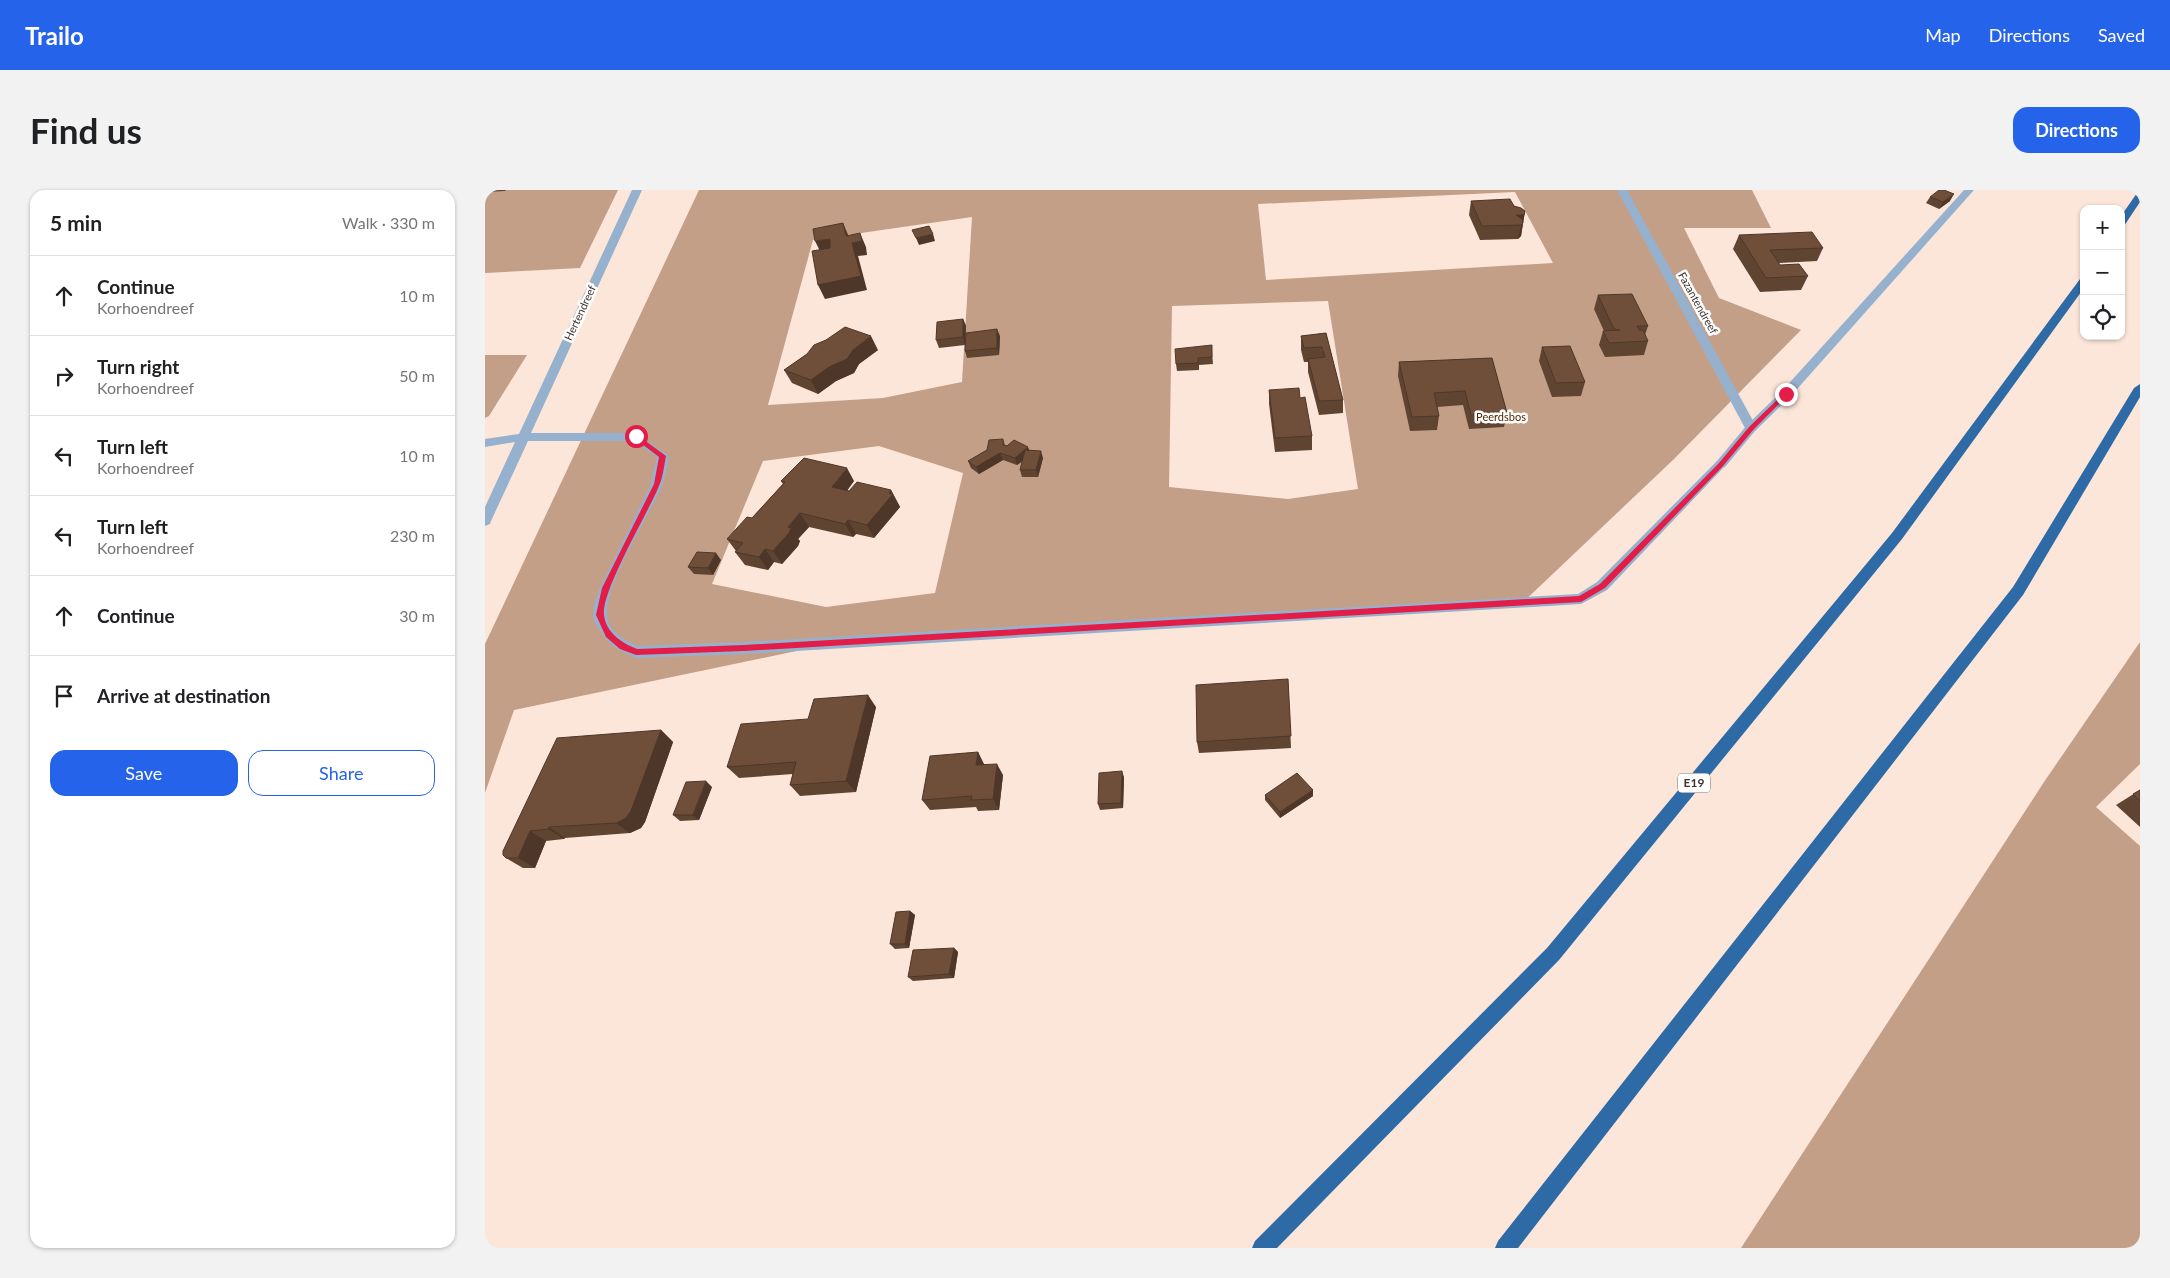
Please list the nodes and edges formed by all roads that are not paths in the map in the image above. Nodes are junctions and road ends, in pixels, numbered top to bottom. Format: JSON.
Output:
{"nodes":[{"id":1,"x":637,"y":190,"type":"edge"},
{"id":2,"x":1622,"y":190,"type":"edge"},
{"id":3,"x":1969,"y":190,"type":"edge"},
{"id":4,"x":2140,"y":195,"type":"edge"},
{"id":5,"x":2125,"y":218,"type":"edge"},
{"id":6,"x":2080,"y":286,"type":"edge"},
{"id":7,"x":2140,"y":388,"type":"edge"},
{"id":8,"x":1751,"y":428,"type":"junction"},
{"id":9,"x":523,"y":437,"type":"junction"},
{"id":10,"x":485,"y":443,"type":"edge"},
{"id":11,"x":485,"y":521,"type":"edge"},
{"id":12,"x":1262,"y":1248,"type":"edge"},
{"id":13,"x":1505,"y":1248,"type":"edge"}],
"edges":[{"from":1,"to":9,"type":"street","name":"Hertendreef"},
{"from":2,"to":8,"type":"street","name":"Fazantendreef"},
{"from":3,"to":8,"type":"street"},
{"from":4,"to":5,"type":"highway"},
{"from":6,"to":12,"type":"highway","number":"E19"},
{"from":7,"to":13,"type":"highway"},
{"from":8,"to":9,"type":"street"},
{"from":9,"to":10,"type":"street"},
{"from":9,"to":11,"type":"street","name":"Hertendreef"}]}
